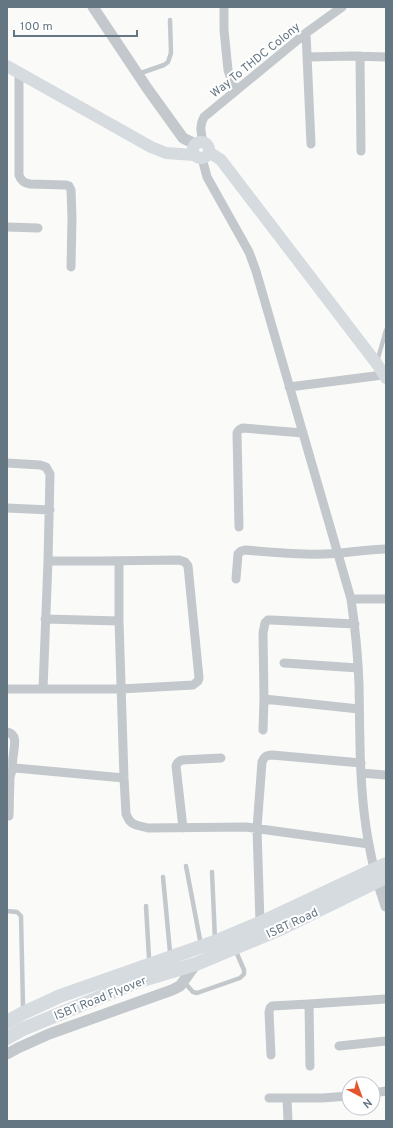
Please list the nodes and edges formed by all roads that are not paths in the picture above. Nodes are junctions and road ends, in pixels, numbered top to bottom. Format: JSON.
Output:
{"nodes":[{"id":1,"x":93,"y":7,"type":"edge"},
{"id":2,"x":224,"y":7,"type":"edge"},
{"id":3,"x":342,"y":7,"type":"edge"},
{"id":4,"x":170,"y":20,"type":"dead end"},
{"id":5,"x":306,"y":34,"type":"junction"},
{"id":6,"x":360,"y":56,"type":"junction"},
{"id":7,"x":307,"y":57,"type":"junction"},
{"id":8,"x":386,"y":57,"type":"edge"},
{"id":9,"x":7,"y":66,"type":"edge"},
{"id":10,"x":19,"y":73,"type":"junction"},
{"id":11,"x":138,"y":74,"type":"junction"},
{"id":12,"x":236,"y":91,"type":"junction"},
{"id":13,"x":312,"y":144,"type":"dead end"},
{"id":14,"x":201,"y":150,"type":"junction"},
{"id":15,"x":362,"y":151,"type":"dead end"},
{"id":16,"x":7,"y":227,"type":"edge"},
{"id":17,"x":38,"y":228,"type":"dead end"},
{"id":18,"x":71,"y":267,"type":"dead end"},
{"id":19,"x":386,"y":330,"type":"edge"},
{"id":20,"x":376,"y":364,"type":"junction"},
{"id":21,"x":385,"y":376,"type":"edge"},
{"id":22,"x":289,"y":387,"type":"junction"},
{"id":23,"x":303,"y":433,"type":"junction"},
{"id":24,"x":7,"y":463,"type":"edge"},
{"id":25,"x":7,"y":508,"type":"edge"},
{"id":26,"x":50,"y":510,"type":"junction"},
{"id":27,"x":239,"y":527,"type":"dead end"},
{"id":28,"x":386,"y":549,"type":"edge"},
{"id":29,"x":338,"y":554,"type":"junction"},
{"id":30,"x":48,"y":561,"type":"junction"},
{"id":31,"x":119,"y":561,"type":"junction"},
{"id":32,"x":236,"y":579,"type":"dead end"},
{"id":33,"x":351,"y":599,"type":"junction"},
{"id":34,"x":386,"y":600,"type":"edge"},
{"id":35,"x":46,"y":619,"type":"junction"},
{"id":36,"x":119,"y":621,"type":"junction"},
{"id":37,"x":355,"y":624,"type":"junction"},
{"id":38,"x":284,"y":663,"type":"dead end"},
{"id":39,"x":358,"y":668,"type":"junction"},
{"id":40,"x":7,"y":689,"type":"edge"},
{"id":41,"x":43,"y":689,"type":"junction"},
{"id":42,"x":121,"y":689,"type":"junction"},
{"id":43,"x":264,"y":700,"type":"junction"},
{"id":44,"x":359,"y":709,"type":"junction"},
{"id":45,"x":264,"y":730,"type":"dead end"},
{"id":46,"x":7,"y":732,"type":"edge"},
{"id":47,"x":221,"y":758,"type":"dead end"},
{"id":48,"x":361,"y":763,"type":"junction"},
{"id":49,"x":13,"y":767,"type":"junction"},
{"id":50,"x":361,"y":773,"type":"junction"},
{"id":51,"x":386,"y":775,"type":"edge"},
{"id":52,"x":124,"y":778,"type":"junction"},
{"id":53,"x":9,"y":816,"type":"dead end"},
{"id":54,"x":183,"y":828,"type":"junction"},
{"id":55,"x":257,"y":828,"type":"junction"},
{"id":56,"x":369,"y":844,"type":"junction"},
{"id":57,"x":186,"y":866,"type":"dead end"},
{"id":58,"x":212,"y":872,"type":"dead end"},
{"id":59,"x":381,"y":873,"type":"edge"},
{"id":60,"x":163,"y":877,"type":"dead end"},
{"id":61,"x":146,"y":906,"type":"dead end"},
{"id":62,"x":386,"y":906,"type":"edge"},
{"id":63,"x":7,"y":911,"type":"edge"},
{"id":64,"x":260,"y":923,"type":"junction"},
{"id":65,"x":215,"y":942,"type":"junction"},
{"id":66,"x":201,"y":947,"type":"junction"},
{"id":67,"x":234,"y":947,"type":"junction"},
{"id":68,"x":148,"y":958,"type":"junction"},
{"id":69,"x":170,"y":960,"type":"junction"},
{"id":70,"x":196,"y":964,"type":"junction"},
{"id":71,"x":184,"y":982,"type":"junction"},
{"id":72,"x":386,"y":999,"type":"edge"},
{"id":73,"x":309,"y":1004,"type":"junction"},
{"id":74,"x":23,"y":1007,"type":"junction"},
{"id":75,"x":7,"y":1015,"type":"edge"},
{"id":76,"x":7,"y":1022,"type":"edge"},
{"id":77,"x":7,"y":1038,"type":"edge"},
{"id":78,"x":386,"y":1040,"type":"edge"},
{"id":79,"x":340,"y":1046,"type":"dead end"},
{"id":80,"x":7,"y":1054,"type":"edge"},
{"id":81,"x":271,"y":1055,"type":"dead end"},
{"id":82,"x":310,"y":1066,"type":"dead end"},
{"id":83,"x":341,"y":1097,"type":"edge"},
{"id":84,"x":269,"y":1098,"type":"dead end"},
{"id":85,"x":287,"y":1098,"type":"junction"},
{"id":86,"x":288,"y":1121,"type":"edge"}],
"edges":[{"from":1,"to":11,"type":"street"},
{"from":2,"to":12,"type":"street"},
{"from":3,"to":5,"type":"street","name":"Way To THDC Colony"},
{"from":4,"to":11,"type":"lane"},
{"from":5,"to":7,"type":"street"},
{"from":5,"to":12,"type":"street","name":"Way To THDC Colony"},
{"from":6,"to":7,"type":"street"},
{"from":6,"to":8,"type":"street"},
{"from":6,"to":15,"type":"street"},
{"from":7,"to":13,"type":"street"},
{"from":9,"to":10,"type":"main road"},
{"from":10,"to":14,"type":"main road"},
{"from":10,"to":18,"type":"street"},
{"from":11,"to":14,"type":"street"},
{"from":12,"to":14,"type":"street","name":"Way To THDC Colony"},
{"from":14,"to":20,"type":"main road"},
{"from":14,"to":22,"type":"street","name":"Way To THDC Colony"},
{"from":16,"to":17,"type":"street"},
{"from":19,"to":20,"type":"lane"},
{"from":20,"to":21,"type":"main road"},
{"from":21,"to":22,"type":"street"},
{"from":22,"to":23,"type":"street","name":"Way To THDC Colony"},
{"from":23,"to":27,"type":"street"},
{"from":23,"to":29,"type":"street","name":"Way To THDC Colony"},
{"from":24,"to":26,"type":"street"},
{"from":25,"to":26,"type":"street"},
{"from":26,"to":30,"type":"street"},
{"from":28,"to":29,"type":"street"},
{"from":29,"to":32,"type":"street"},
{"from":29,"to":33,"type":"street","name":"Way To THDC Colony"},
{"from":30,"to":31,"type":"street"},
{"from":30,"to":35,"type":"street"},
{"from":31,"to":36,"type":"street"},
{"from":31,"to":42,"type":"street"},
{"from":33,"to":34,"type":"street"},
{"from":33,"to":37,"type":"street","name":"Way To THDC Colony"},
{"from":35,"to":36,"type":"street"},
{"from":35,"to":41,"type":"street"},
{"from":36,"to":42,"type":"street"},
{"from":37,"to":39,"type":"street","name":"Way To THDC Colony"},
{"from":37,"to":43,"type":"street"},
{"from":38,"to":39,"type":"street"},
{"from":39,"to":44,"type":"street","name":"Way To THDC Colony"},
{"from":40,"to":41,"type":"street"},
{"from":41,"to":42,"type":"street"},
{"from":42,"to":52,"type":"street"},
{"from":43,"to":44,"type":"street"},
{"from":43,"to":45,"type":"street"},
{"from":44,"to":48,"type":"street","name":"Way To THDC Colony"},
{"from":46,"to":49,"type":"street"},
{"from":47,"to":54,"type":"street"},
{"from":48,"to":50,"type":"street","name":"Way To THDC Colony"},
{"from":48,"to":55,"type":"street"},
{"from":49,"to":52,"type":"street"},
{"from":49,"to":53,"type":"street"},
{"from":50,"to":51,"type":"street"},
{"from":50,"to":56,"type":"street","name":"Way To THDC Colony"},
{"from":52,"to":54,"type":"street"},
{"from":54,"to":55,"type":"street"},
{"from":55,"to":56,"type":"street"},
{"from":55,"to":64,"type":"street"},
{"from":56,"to":59,"type":"street","name":"Way To THDC Colony"},
{"from":57,"to":66,"type":"lane"},
{"from":58,"to":65,"type":"lane"},
{"from":59,"to":62,"type":"street"},
{"from":59,"to":64,"type":"highway","name":"ISBT Road Flyover"},
{"from":59,"to":67,"type":"highway","name":"ISBT Road"},
{"from":60,"to":69,"type":"lane"},
{"from":61,"to":68,"type":"lane"},
{"from":63,"to":74,"type":"lane"},
{"from":64,"to":65,"type":"highway","name":"ISBT Road Flyover"},
{"from":65,"to":66,"type":"highway","name":"ISBT Road Flyover"},
{"from":66,"to":69,"type":"highway","name":"ISBT Road Flyover"},
{"from":67,"to":70,"type":"highway","name":"ISBT Road"},
{"from":67,"to":71,"type":"lane"},
{"from":68,"to":69,"type":"street"},
{"from":68,"to":74,"type":"street"},
{"from":69,"to":70,"type":"highway","name":"ISBT Road Flyover"},
{"from":69,"to":76,"type":"highway","name":"ISBT Road Flyover"},
{"from":69,"to":77,"type":"highway","name":"ISBT Road Flyover"},
{"from":70,"to":71,"type":"street"},
{"from":71,"to":80,"type":"street"},
{"from":72,"to":73,"type":"street"},
{"from":73,"to":81,"type":"street"},
{"from":73,"to":82,"type":"street"},
{"from":74,"to":75,"type":"street"},
{"from":78,"to":79,"type":"street"},
{"from":83,"to":85,"type":"street"},
{"from":84,"to":85,"type":"street"},
{"from":85,"to":86,"type":"street"}]}
